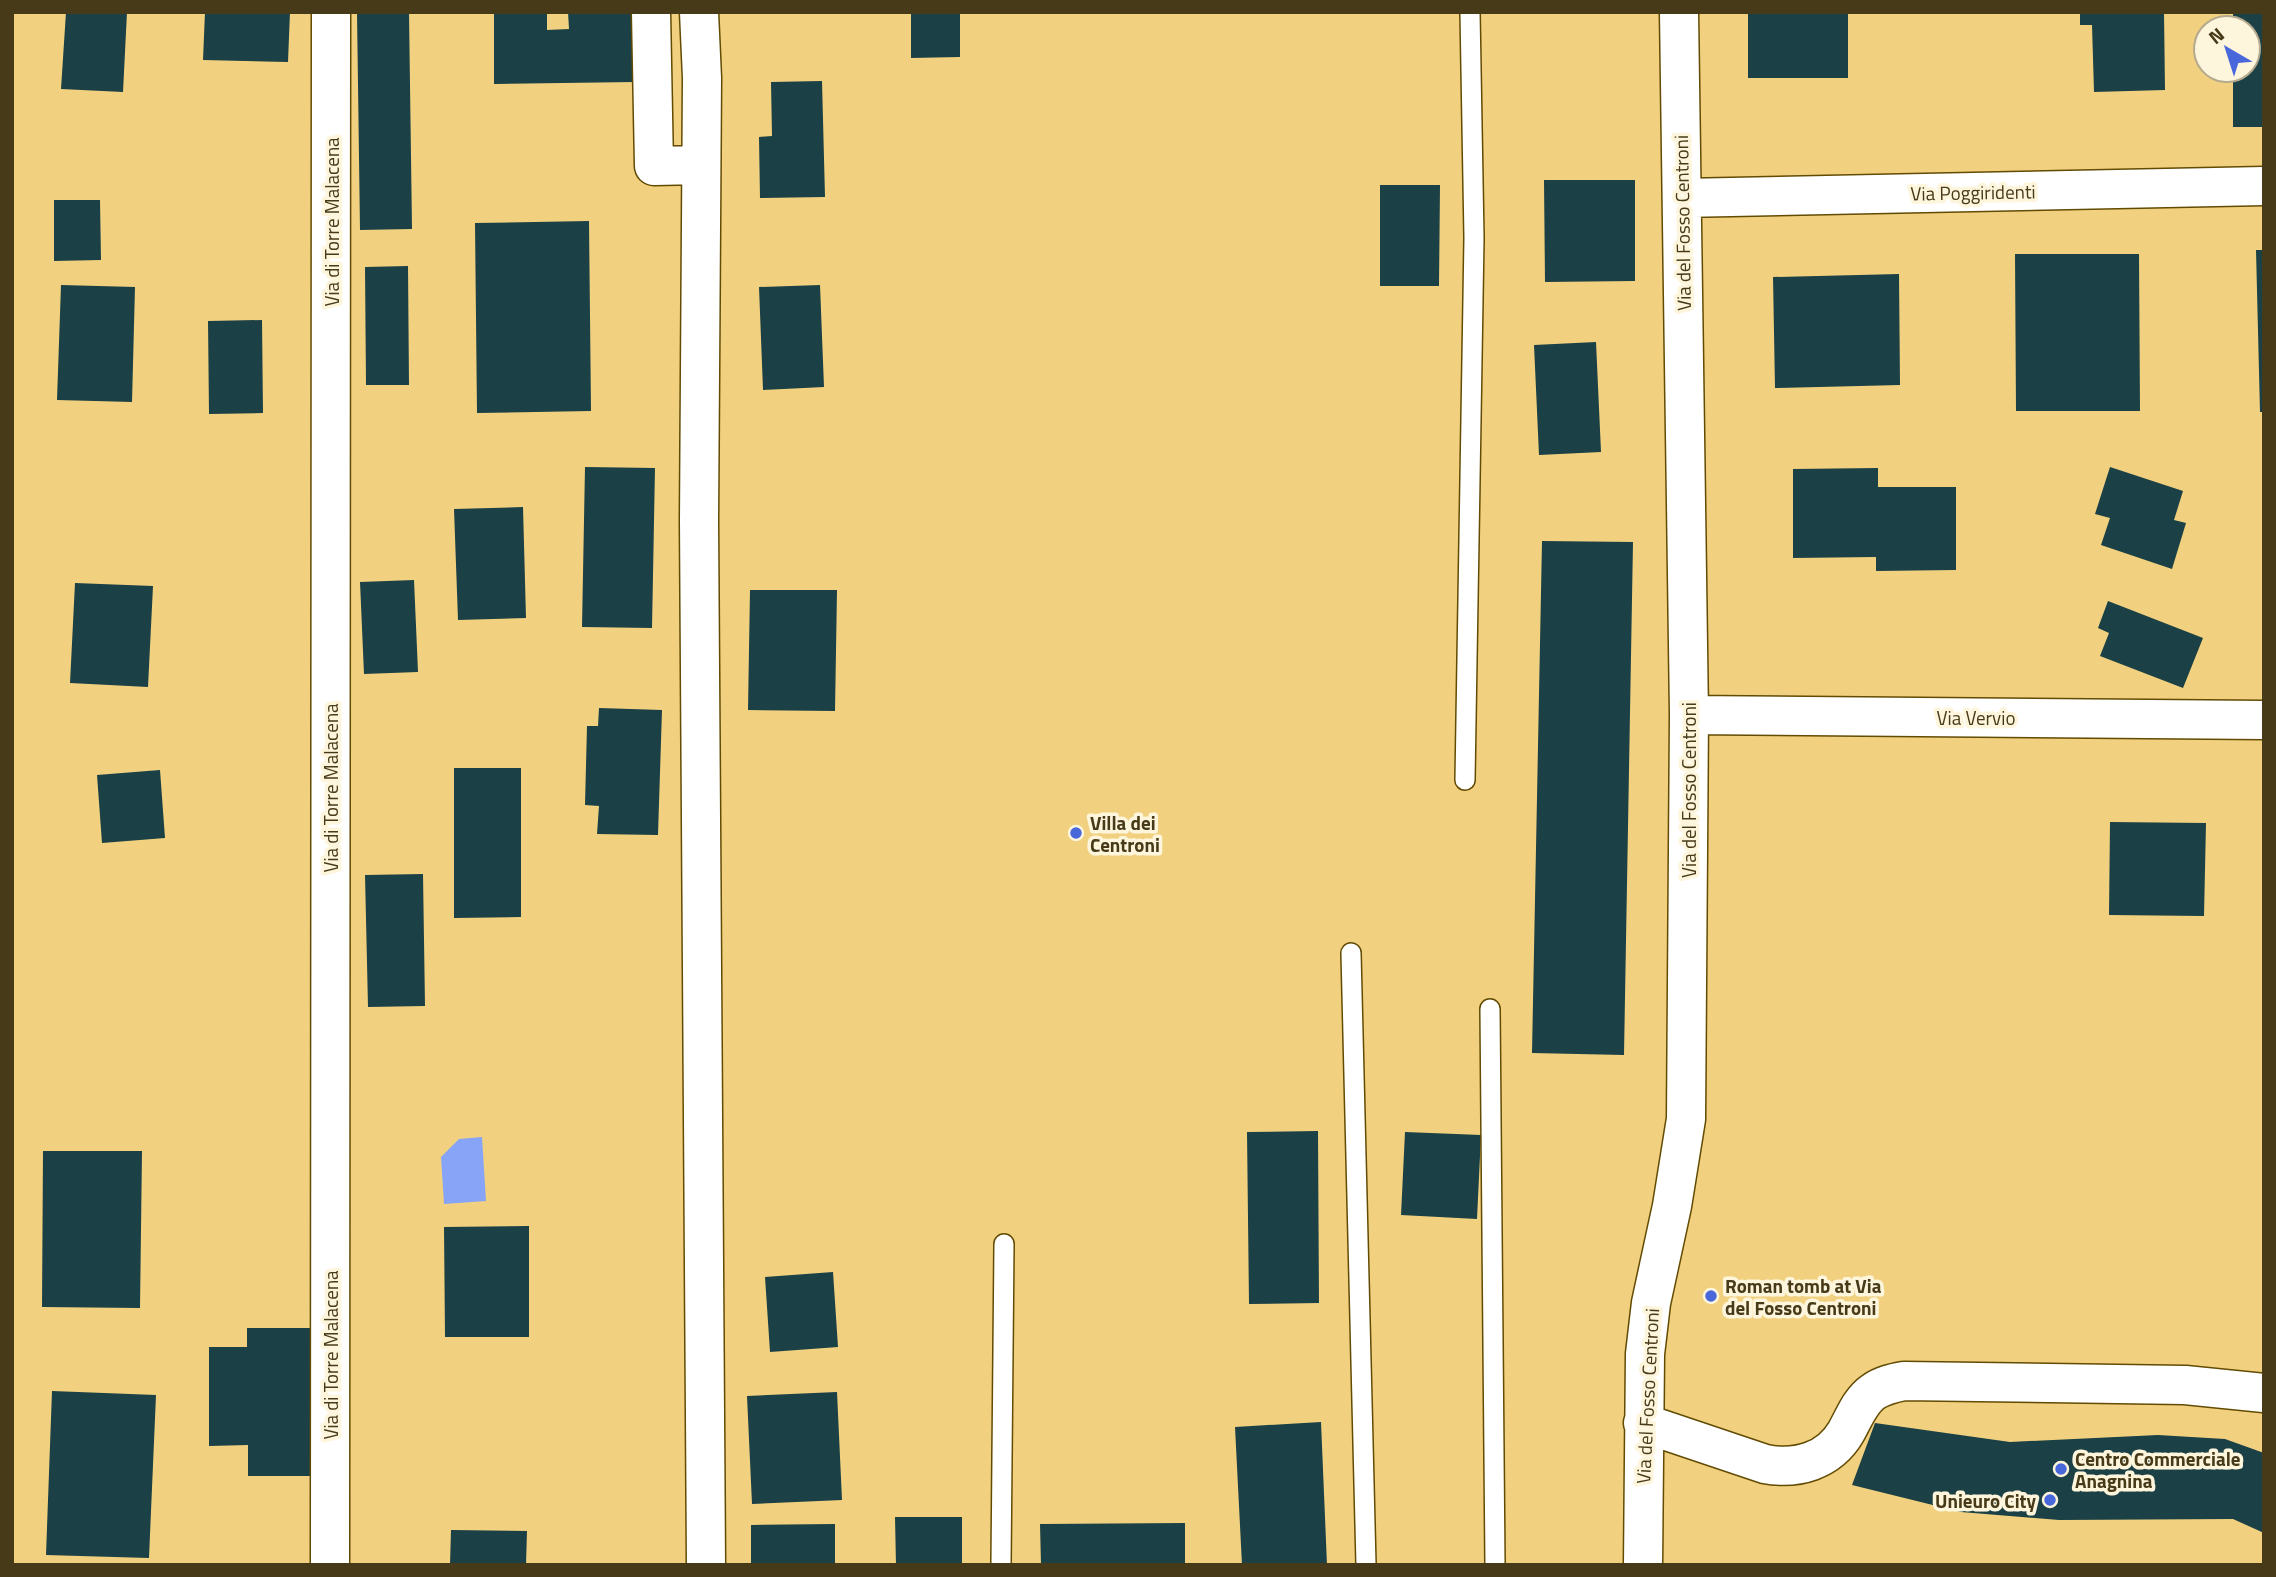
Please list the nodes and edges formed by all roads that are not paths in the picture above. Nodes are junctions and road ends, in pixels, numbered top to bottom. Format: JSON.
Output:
{"nodes":[{"id":1,"x":331,"y":12,"type":"edge"},
{"id":2,"x":651,"y":12,"type":"edge"},
{"id":3,"x":699,"y":12,"type":"edge"},
{"id":4,"x":1470,"y":12,"type":"edge"},
{"id":5,"x":1679,"y":12,"type":"edge"},
{"id":6,"x":701,"y":165,"type":"junction"},
{"id":7,"x":2264,"y":186,"type":"edge"},
{"id":8,"x":1682,"y":198,"type":"junction"},
{"id":9,"x":1689,"y":715,"type":"junction"},
{"id":10,"x":2264,"y":720,"type":"edge"},
{"id":11,"x":1465,"y":779,"type":"dead end"},
{"id":12,"x":1351,"y":953,"type":"dead end"},
{"id":13,"x":1490,"y":1009,"type":"dead end"},
{"id":14,"x":1004,"y":1244,"type":"dead end"},
{"id":15,"x":2264,"y":1394,"type":"edge"},
{"id":16,"x":1643,"y":1423,"type":"junction"},
{"id":17,"x":330,"y":1565,"type":"edge"},
{"id":18,"x":706,"y":1565,"type":"edge"},
{"id":19,"x":1001,"y":1565,"type":"edge"},
{"id":20,"x":1366,"y":1565,"type":"edge"},
{"id":21,"x":1495,"y":1565,"type":"edge"},
{"id":22,"x":1643,"y":1565,"type":"edge"}],
"edges":[{"from":1,"to":17,"type":"street","name":"Via di Torre Malacena"},
{"from":2,"to":6,"type":"street"},
{"from":3,"to":6,"type":"street"},
{"from":4,"to":11,"type":"lane"},
{"from":5,"to":8,"type":"street","name":"Via del Fosso Centroni"},
{"from":6,"to":18,"type":"street"},
{"from":7,"to":8,"type":"street","name":"Via Poggiridenti"},
{"from":8,"to":9,"type":"street","name":"Via del Fosso Centroni"},
{"from":9,"to":10,"type":"street","name":"Via Vervio"},
{"from":9,"to":16,"type":"street","name":"Via del Fosso Centroni"},
{"from":12,"to":20,"type":"lane"},
{"from":13,"to":21,"type":"lane"},
{"from":14,"to":19,"type":"lane"},
{"from":15,"to":16,"type":"street"},
{"from":16,"to":22,"type":"street","name":"Via del Fosso Centroni"}]}
